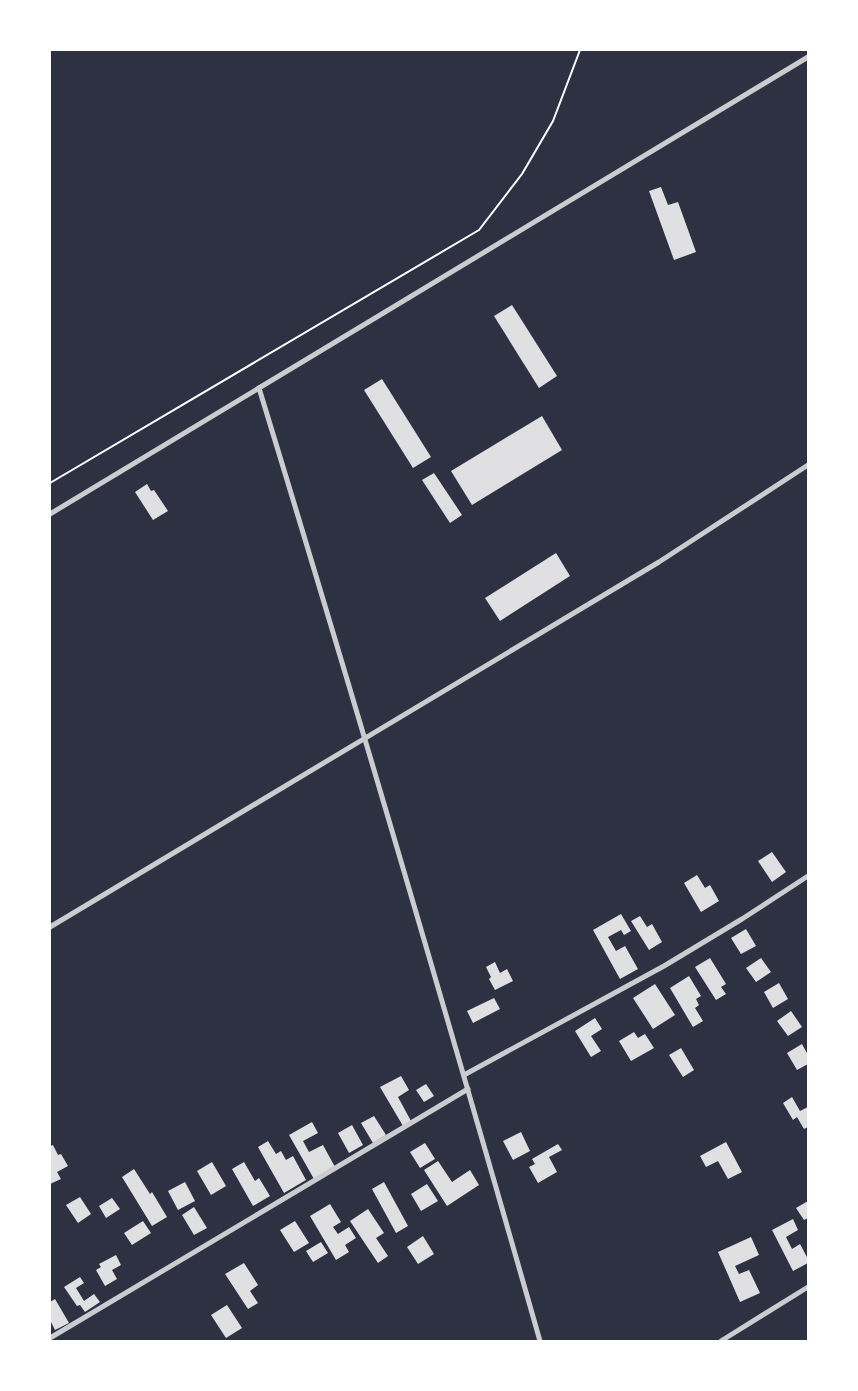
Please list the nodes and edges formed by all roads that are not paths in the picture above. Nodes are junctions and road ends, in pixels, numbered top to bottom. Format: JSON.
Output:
{"nodes":[{"id":1,"x":808,"y":57,"type":"edge"},
{"id":2,"x":259,"y":388,"type":"junction"},
{"id":3,"x":808,"y":465,"type":"edge"},
{"id":4,"x":50,"y":514,"type":"edge"},
{"id":5,"x":365,"y":738,"type":"junction"},
{"id":6,"x":808,"y":876,"type":"edge"},
{"id":7,"x":50,"y":927,"type":"edge"},
{"id":8,"x":464,"y":1075,"type":"junction"},
{"id":9,"x":468,"y":1089,"type":"junction"},
{"id":10,"x":808,"y":1287,"type":"edge"},
{"id":11,"x":50,"y":1338,"type":"edge"},
{"id":12,"x":540,"y":1341,"type":"edge"},
{"id":13,"x":722,"y":1341,"type":"edge"}],
"edges":[{"from":1,"to":2,"type":"street"},
{"from":2,"to":4,"type":"street"},
{"from":2,"to":5,"type":"street"},
{"from":3,"to":5,"type":"street"},
{"from":5,"to":7,"type":"street"},
{"from":5,"to":8,"type":"street"},
{"from":6,"to":8,"type":"street"},
{"from":8,"to":9,"type":"street"},
{"from":9,"to":11,"type":"street"},
{"from":9,"to":12,"type":"street"},
{"from":10,"to":13,"type":"street"}]}
